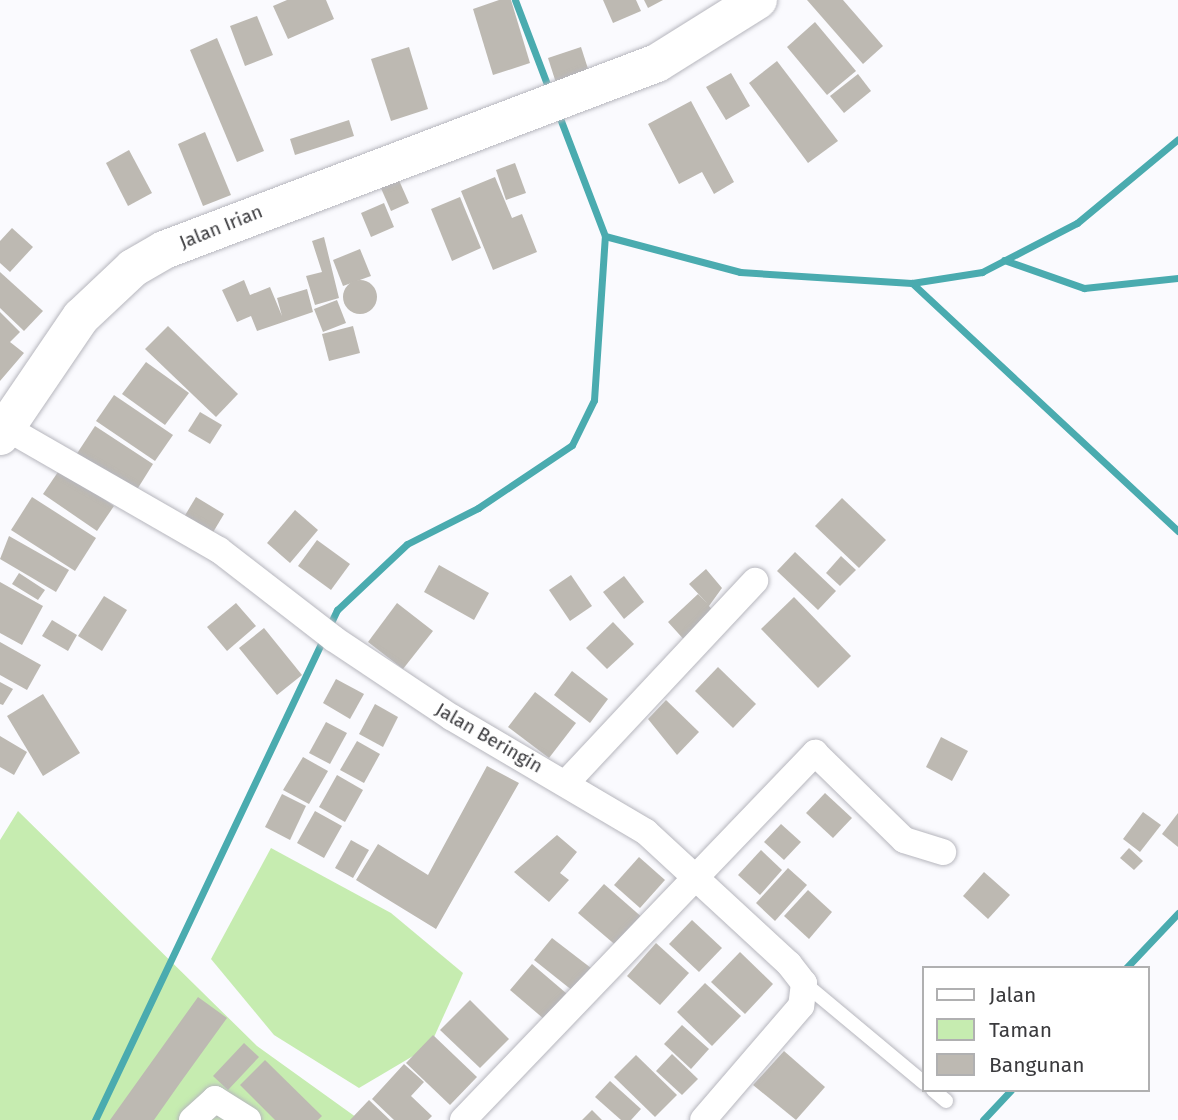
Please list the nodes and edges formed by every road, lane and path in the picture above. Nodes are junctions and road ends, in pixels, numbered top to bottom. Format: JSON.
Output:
{"nodes":[{"id":1,"x":758,"y":0,"type":"edge"},
{"id":2,"x":2,"y":432,"type":"edge"},
{"id":3,"x":755,"y":581,"type":"dead end"},
{"id":4,"x":566,"y":783,"type":"junction"},
{"id":5,"x":943,"y":852,"type":"dead end"},
{"id":6,"x":698,"y":876,"type":"junction"},
{"id":7,"x":803,"y":983,"type":"junction"},
{"id":8,"x":922,"y":1081,"type":"edge"},
{"id":9,"x":935,"y":1092,"type":"edge"},
{"id":10,"x":946,"y":1101,"type":"dead end"},
{"id":11,"x":192,"y":1120,"type":"edge"},
{"id":12,"x":248,"y":1120,"type":"edge"},
{"id":13,"x":463,"y":1120,"type":"edge"},
{"id":14,"x":703,"y":1120,"type":"edge"}],
"edges":[{"from":1,"to":2,"type":"main road","name":"Jalan Irian"},
{"from":2,"to":4,"type":"street","name":"Jalan Beringin"},
{"from":3,"to":4,"type":"street"},
{"from":4,"to":6,"type":"street","name":"Jalan Beringin"},
{"from":5,"to":6,"type":"street"},
{"from":6,"to":7,"type":"street","name":"Jalan Beringin"},
{"from":6,"to":13,"type":"street"},
{"from":7,"to":8,"type":"lane"},
{"from":7,"to":14,"type":"street"},
{"from":9,"to":10,"type":"lane"},
{"from":11,"to":12,"type":"street"}]}
